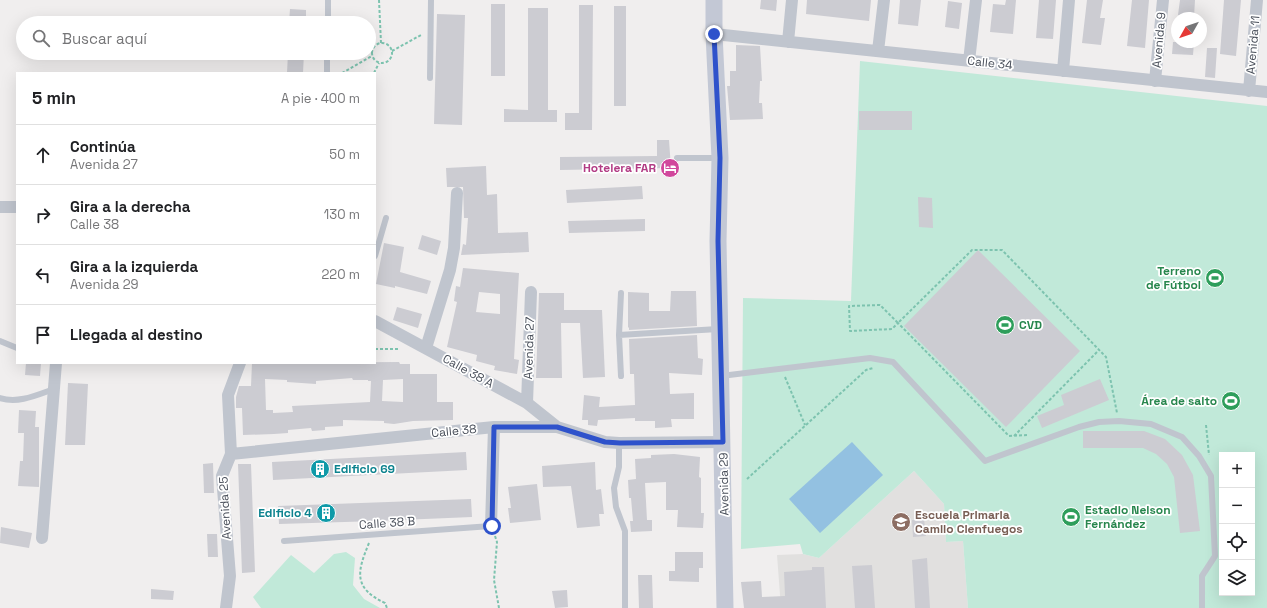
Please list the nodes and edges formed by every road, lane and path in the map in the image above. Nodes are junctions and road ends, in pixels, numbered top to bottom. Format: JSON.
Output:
{"nodes":[{"id":1,"x":328,"y":0,"type":"edge"},
{"id":2,"x":379,"y":0,"type":"edge"},
{"id":3,"x":430,"y":0,"type":"edge"},
{"id":4,"x":714,"y":0,"type":"edge"},
{"id":5,"x":792,"y":0,"type":"edge"},
{"id":6,"x":884,"y":0,"type":"edge"},
{"id":7,"x":976,"y":0,"type":"edge"},
{"id":8,"x":1069,"y":0,"type":"edge"},
{"id":9,"x":1163,"y":0,"type":"edge"},
{"id":10,"x":1257,"y":0,"type":"edge"},
{"id":11,"x":328,"y":16,"type":"edge"},
{"id":12,"x":430,"y":30,"type":"junction"},
{"id":13,"x":714,"y":34,"type":"junction"},
{"id":14,"x":788,"y":42,"type":"junction"},
{"id":15,"x":380,"y":43,"type":"junction"},
{"id":16,"x":376,"y":45,"type":"edge"},
{"id":17,"x":392,"y":51,"type":"junction"},
{"id":18,"x":878,"y":51,"type":"junction"},
{"id":19,"x":327,"y":60,"type":"edge"},
{"id":20,"x":365,"y":60,"type":"edge"},
{"id":21,"x":376,"y":60,"type":"edge"},
{"id":22,"x":969,"y":61,"type":"junction"},
{"id":23,"x":379,"y":63,"type":"junction"},
{"id":24,"x":1063,"y":71,"type":"junction"},
{"id":25,"x":327,"y":72,"type":"edge"},
{"id":26,"x":344,"y":72,"type":"edge"},
{"id":27,"x":374,"y":72,"type":"edge"},
{"id":28,"x":430,"y":78,"type":"dead end"},
{"id":29,"x":1155,"y":81,"type":"junction"},
{"id":30,"x":1248,"y":91,"type":"junction"},
{"id":31,"x":1267,"y":92,"type":"edge"},
{"id":32,"x":677,"y":158,"type":"dead end"},
{"id":33,"x":720,"y":158,"type":"junction"},
{"id":34,"x":457,"y":193,"type":"dead end"},
{"id":35,"x":0,"y":207,"type":"edge"},
{"id":36,"x":16,"y":207,"type":"edge"},
{"id":37,"x":386,"y":218,"type":"dead end"},
{"id":38,"x":376,"y":253,"type":"edge"},
{"id":39,"x":530,"y":292,"type":"dead end"},
{"id":40,"x":621,"y":293,"type":"dead end"},
{"id":41,"x":376,"y":322,"type":"edge"},
{"id":42,"x":898,"y":323,"type":"junction"},
{"id":43,"x":720,"y":329,"type":"junction"},
{"id":44,"x":619,"y":335,"type":"junction"},
{"id":45,"x":0,"y":341,"type":"edge"},
{"id":46,"x":16,"y":348,"type":"edge"},
{"id":47,"x":426,"y":348,"type":"junction"},
{"id":48,"x":1099,"y":350,"type":"junction"},
{"id":49,"x":56,"y":364,"type":"edge"},
{"id":50,"x":240,"y":364,"type":"edge"},
{"id":51,"x":781,"y":369,"type":"junction"},
{"id":52,"x":879,"y":369,"type":"dead end"},
{"id":53,"x":621,"y":376,"type":"dead end"},
{"id":54,"x":721,"y":376,"type":"junction"},
{"id":55,"x":55,"y":388,"type":"junction"},
{"id":56,"x":0,"y":398,"type":"edge"},
{"id":57,"x":527,"y":403,"type":"junction"},
{"id":58,"x":1119,"y":421,"type":"junction"},
{"id":59,"x":806,"y":425,"type":"junction"},
{"id":60,"x":1206,"y":425,"type":"dead end"},
{"id":61,"x":494,"y":427,"type":"junction"},
{"id":62,"x":557,"y":427,"type":"junction"},
{"id":63,"x":1030,"y":435,"type":"dead end"},
{"id":64,"x":1014,"y":436,"type":"junction"},
{"id":65,"x":723,"y":442,"type":"junction"},
{"id":66,"x":620,"y":443,"type":"junction"},
{"id":67,"x":231,"y":454,"type":"junction"},
{"id":68,"x":1211,"y":476,"type":"junction"},
{"id":69,"x":747,"y":479,"type":"dead end"},
{"id":70,"x":492,"y":526,"type":"junction"},
{"id":71,"x":373,"y":535,"type":"junction"},
{"id":72,"x":42,"y":538,"type":"dead end"},
{"id":73,"x":284,"y":541,"type":"dead end"},
{"id":74,"x":226,"y":608,"type":"edge"},
{"id":75,"x":387,"y":608,"type":"edge"},
{"id":76,"x":499,"y":608,"type":"edge"},
{"id":77,"x":625,"y":608,"type":"edge"},
{"id":78,"x":725,"y":608,"type":"edge"},
{"id":79,"x":1202,"y":608,"type":"edge"}],
"edges":[{"from":1,"to":11,"type":"lane"},
{"from":2,"to":15,"type":"path"},
{"from":3,"to":12,"type":"lane"},
{"from":4,"to":13,"type":"main road","name":"Avenida 29"},
{"from":5,"to":14,"type":"street"},
{"from":6,"to":18,"type":"street"},
{"from":7,"to":22,"type":"street"},
{"from":8,"to":24,"type":"street"},
{"from":9,"to":29,"type":"street","name":"Avenida 9"},
{"from":10,"to":30,"type":"street","name":"Avenida 11"},
{"from":12,"to":17,"type":"path"},
{"from":12,"to":28,"type":"lane"},
{"from":13,"to":14,"type":"street","name":"Calle 34"},
{"from":13,"to":33,"type":"main road","name":"Avenida 29"},
{"from":14,"to":18,"type":"street","name":"Calle 34"},
{"from":15,"to":16,"type":"path"},
{"from":15,"to":17,"type":"path"},
{"from":17,"to":23,"type":"path"},
{"from":18,"to":22,"type":"street","name":"Calle 34"},
{"from":19,"to":25,"type":"lane"},
{"from":20,"to":26,"type":"path"},
{"from":21,"to":23,"type":"path"},
{"from":22,"to":24,"type":"street","name":"Calle 34"},
{"from":23,"to":27,"type":"path"},
{"from":24,"to":29,"type":"street","name":"Calle 34"},
{"from":29,"to":30,"type":"street","name":"Calle 34"},
{"from":30,"to":31,"type":"street","name":"Calle 34"},
{"from":32,"to":33,"type":"lane"},
{"from":33,"to":43,"type":"main road","name":"Avenida 29"},
{"from":34,"to":47,"type":"street"},
{"from":35,"to":36,"type":"street"},
{"from":37,"to":38,"type":"lane"},
{"from":39,"to":57,"type":"street","name":"Avenida 27"},
{"from":40,"to":44,"type":"lane"},
{"from":41,"to":47,"type":"street","name":"Calle 38 A"},
{"from":42,"to":42,"type":"path"},
{"from":42,"to":48,"type":"path"},
{"from":42,"to":64,"type":"path"},
{"from":43,"to":44,"type":"lane"},
{"from":43,"to":54,"type":"main road","name":"Avenida 29"},
{"from":44,"to":53,"type":"lane"},
{"from":45,"to":46,"type":"lane"},
{"from":47,"to":57,"type":"street","name":"Calle 38 A"},
{"from":48,"to":58,"type":"path"},
{"from":48,"to":64,"type":"path"},
{"from":49,"to":55,"type":"street"},
{"from":50,"to":67,"type":"street","name":"Avenida 25"},
{"from":51,"to":54,"type":"lane"},
{"from":51,"to":58,"type":"lane"},
{"from":51,"to":59,"type":"path"},
{"from":52,"to":59,"type":"path"},
{"from":54,"to":65,"type":"main road","name":"Avenida 29"},
{"from":55,"to":56,"type":"lane"},
{"from":55,"to":72,"type":"street"},
{"from":57,"to":62,"type":"street","name":"Calle 38 A"},
{"from":58,"to":68,"type":"lane"},
{"from":59,"to":69,"type":"path"},
{"from":60,"to":68,"type":"path"},
{"from":61,"to":62,"type":"street","name":"Calle 38"},
{"from":61,"to":67,"type":"street","name":"Calle 38"},
{"from":61,"to":70,"type":"street"},
{"from":62,"to":66,"type":"street","name":"Calle 38"},
{"from":63,"to":64,"type":"path"},
{"from":65,"to":66,"type":"street","name":"Calle 38"},
{"from":65,"to":78,"type":"main road","name":"Avenida 29"},
{"from":66,"to":77,"type":"lane"},
{"from":67,"to":74,"type":"street","name":"Avenida 25"},
{"from":68,"to":79,"type":"lane"},
{"from":70,"to":71,"type":"lane","name":"Calle 38 B"},
{"from":70,"to":76,"type":"path"},
{"from":71,"to":73,"type":"lane","name":"Calle 38 B"},
{"from":71,"to":75,"type":"path"}]}
